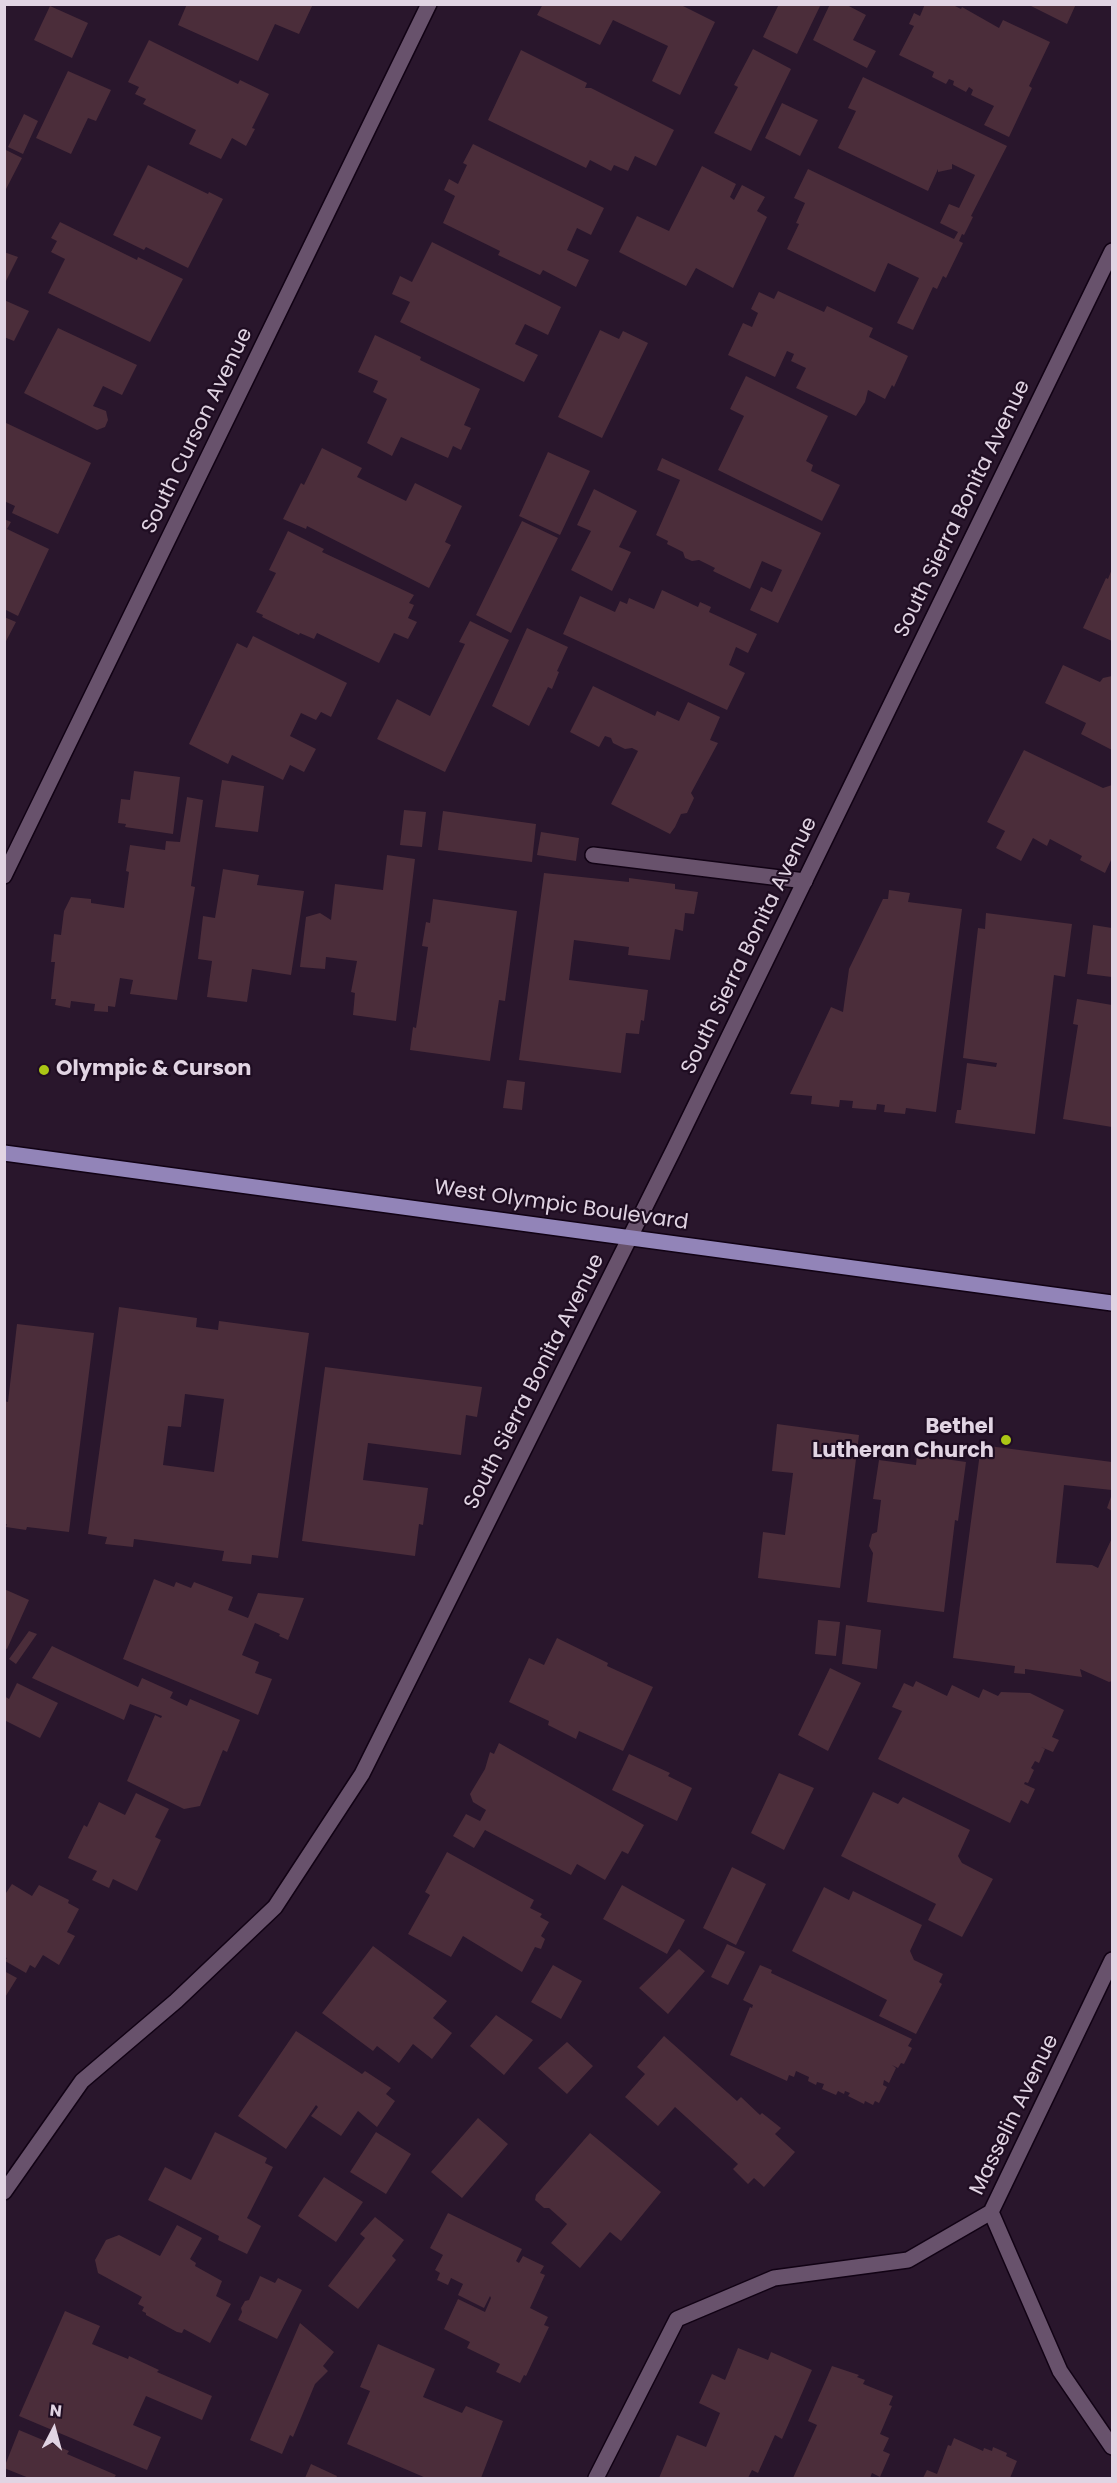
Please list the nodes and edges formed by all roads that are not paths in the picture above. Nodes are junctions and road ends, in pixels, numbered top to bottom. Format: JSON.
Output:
{"nodes":[{"id":1,"x":429,"y":4,"type":"edge"},
{"id":2,"x":1113,"y":251,"type":"edge"},
{"id":3,"x":593,"y":855,"type":"dead end"},
{"id":4,"x":4,"y":876,"type":"edge"},
{"id":5,"x":805,"y":881,"type":"junction"},
{"id":6,"x":4,"y":1152,"type":"edge"},
{"id":7,"x":630,"y":1237,"type":"junction"},
{"id":8,"x":1113,"y":1303,"type":"edge"},
{"id":9,"x":1113,"y":1960,"type":"edge"},
{"id":10,"x":4,"y":2192,"type":"edge"},
{"id":11,"x":991,"y":2212,"type":"junction"},
{"id":12,"x":1113,"y":2447,"type":"edge"},
{"id":13,"x":596,"y":2478,"type":"edge"}],
"edges":[{"from":1,"to":4,"type":"street","name":"South Curson Avenue"},
{"from":2,"to":5,"type":"street","name":"South Sierra Bonita Avenue"},
{"from":3,"to":5,"type":"street"},
{"from":5,"to":7,"type":"street","name":"South Sierra Bonita Avenue"},
{"from":6,"to":7,"type":"main road","name":"West Olympic Boulevard"},
{"from":7,"to":8,"type":"main road","name":"West Olympic Boulevard"},
{"from":7,"to":10,"type":"street","name":"South Sierra Bonita Avenue"},
{"from":9,"to":11,"type":"street","name":"Masselin Avenue"},
{"from":11,"to":12,"type":"street"},
{"from":11,"to":13,"type":"street","name":"Masselin Avenue"}]}
